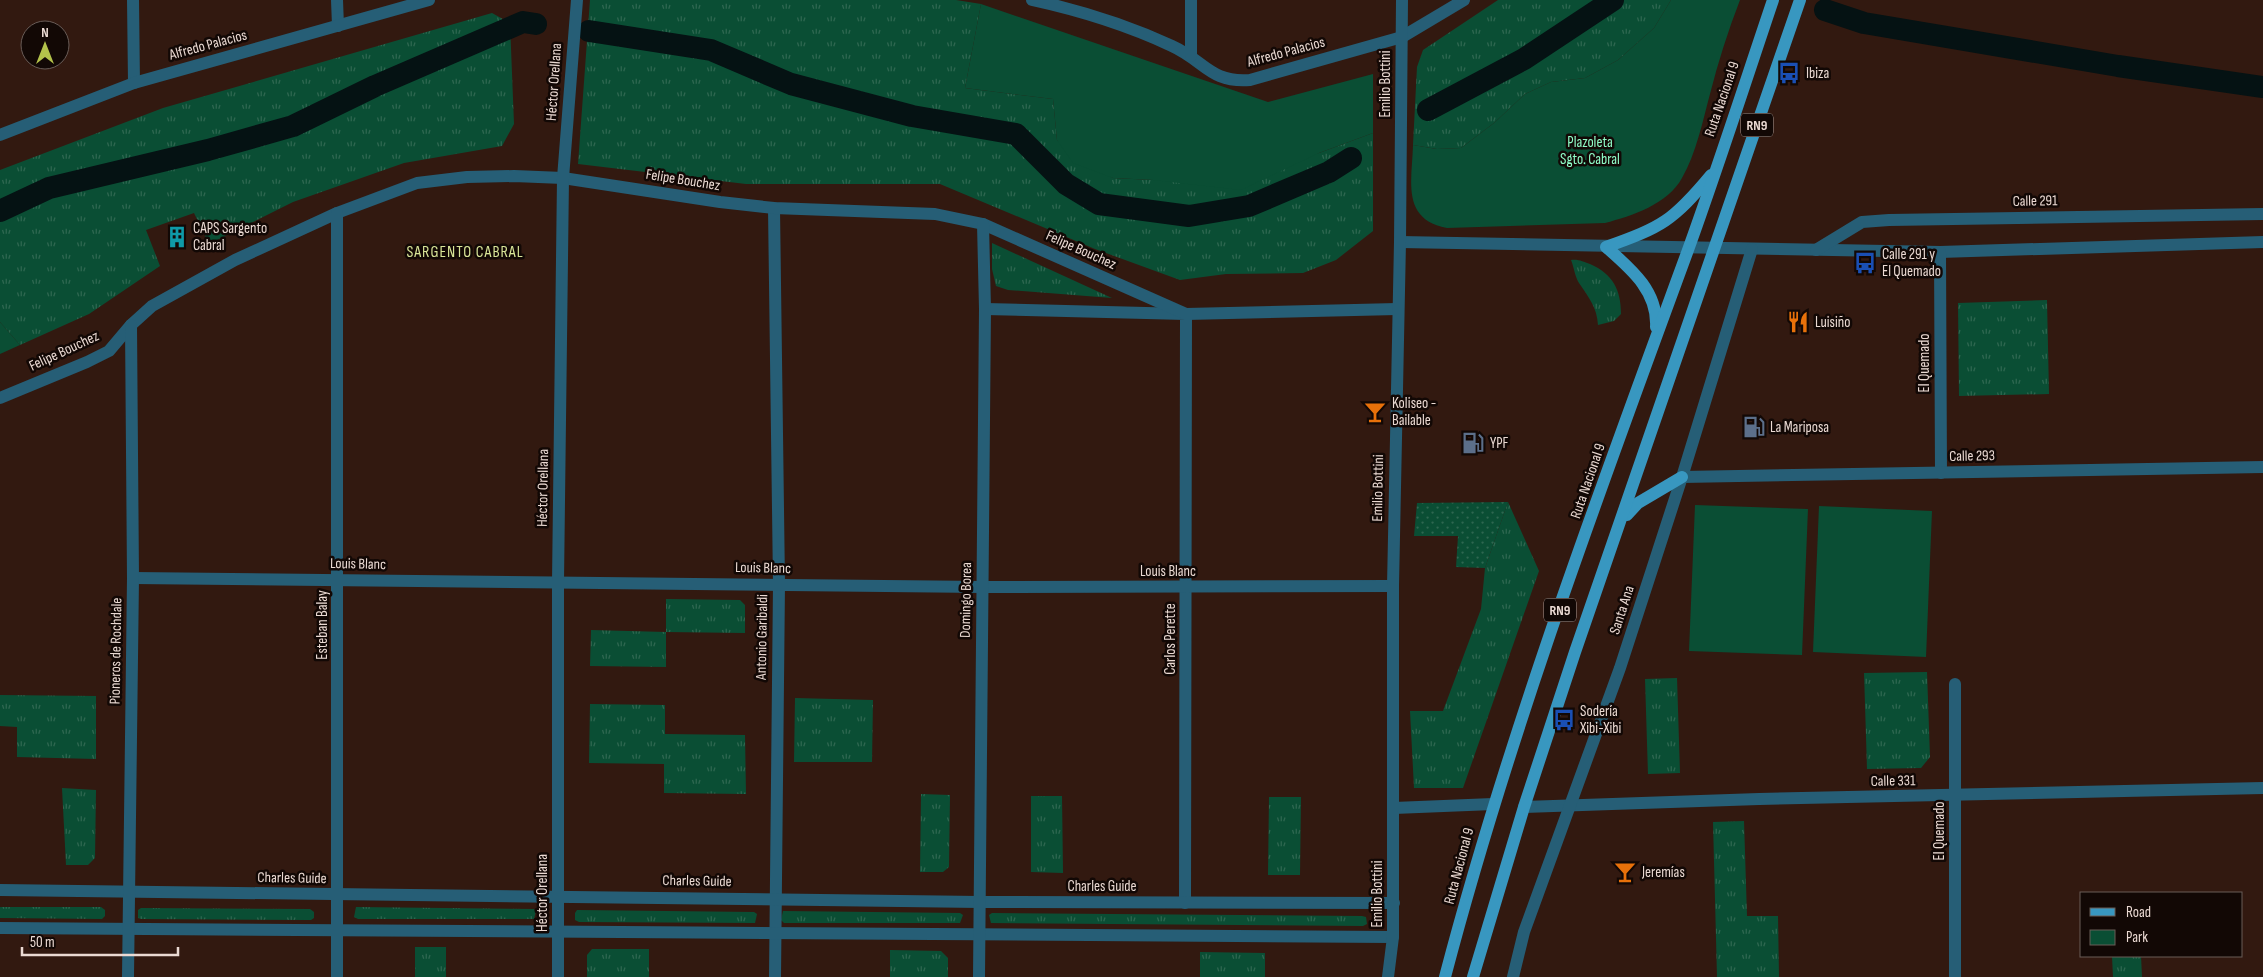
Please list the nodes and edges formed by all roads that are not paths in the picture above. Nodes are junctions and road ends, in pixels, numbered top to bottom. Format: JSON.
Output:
{"nodes":[{"id":1,"x":133,"y":0,"type":"edge"},
{"id":2,"x":337,"y":0,"type":"edge"},
{"id":3,"x":429,"y":0,"type":"edge"},
{"id":4,"x":577,"y":0,"type":"edge"},
{"id":5,"x":1032,"y":0,"type":"edge"},
{"id":6,"x":1192,"y":0,"type":"edge"},
{"id":7,"x":1402,"y":0,"type":"edge"},
{"id":8,"x":1464,"y":0,"type":"edge"},
{"id":9,"x":1773,"y":0,"type":"edge"},
{"id":10,"x":1800,"y":0,"type":"edge"},
{"id":11,"x":338,"y":26,"type":"junction"},
{"id":12,"x":1402,"y":37,"type":"junction"},
{"id":13,"x":1191,"y":56,"type":"junction"},
{"id":14,"x":134,"y":83,"type":"junction"},
{"id":15,"x":0,"y":135,"type":"edge"},
{"id":16,"x":1716,"y":168,"type":"junction"},
{"id":17,"x":563,"y":178,"type":"junction"},
{"id":18,"x":774,"y":208,"type":"junction"},
{"id":19,"x":337,"y":213,"type":"junction"},
{"id":20,"x":2263,"y":214,"type":"edge"},
{"id":21,"x":983,"y":224,"type":"junction"},
{"id":22,"x":1400,"y":242,"type":"junction"},
{"id":23,"x":2263,"y":242,"type":"edge"},
{"id":24,"x":1606,"y":247,"type":"junction"},
{"id":25,"x":1688,"y":248,"type":"junction"},
{"id":26,"x":1714,"y":250,"type":"junction"},
{"id":27,"x":1752,"y":250,"type":"junction"},
{"id":28,"x":1815,"y":250,"type":"junction"},
{"id":29,"x":1940,"y":252,"type":"junction"},
{"id":30,"x":985,"y":309,"type":"junction"},
{"id":31,"x":1397,"y":310,"type":"junction"},
{"id":32,"x":1186,"y":314,"type":"junction"},
{"id":33,"x":131,"y":325,"type":"junction"},
{"id":34,"x":1655,"y":337,"type":"junction"},
{"id":35,"x":0,"y":398,"type":"edge"},
{"id":36,"x":2263,"y":467,"type":"edge"},
{"id":37,"x":1941,"y":473,"type":"junction"},
{"id":38,"x":1682,"y":477,"type":"junction"},
{"id":39,"x":1622,"y":521,"type":"junction"},
{"id":40,"x":133,"y":578,"type":"junction"},
{"id":41,"x":338,"y":580,"type":"junction"},
{"id":42,"x":558,"y":582,"type":"junction"},
{"id":43,"x":779,"y":584,"type":"junction"},
{"id":44,"x":1393,"y":586,"type":"junction"},
{"id":45,"x":983,"y":587,"type":"junction"},
{"id":46,"x":1186,"y":588,"type":"junction"},
{"id":47,"x":1955,"y":684,"type":"dead end"},
{"id":48,"x":2263,"y":788,"type":"edge"},
{"id":49,"x":1955,"y":796,"type":"junction"},
{"id":50,"x":1493,"y":804,"type":"junction"},
{"id":51,"x":1571,"y":805,"type":"junction"},
{"id":52,"x":1524,"y":807,"type":"junction"},
{"id":53,"x":1394,"y":808,"type":"junction"},
{"id":54,"x":0,"y":890,"type":"edge"},
{"id":55,"x":128,"y":893,"type":"junction"},
{"id":56,"x":337,"y":895,"type":"junction"},
{"id":57,"x":558,"y":896,"type":"junction"},
{"id":58,"x":775,"y":898,"type":"junction"},
{"id":59,"x":980,"y":902,"type":"junction"},
{"id":60,"x":1185,"y":903,"type":"junction"},
{"id":61,"x":1394,"y":904,"type":"junction"},
{"id":62,"x":0,"y":928,"type":"edge"},
{"id":63,"x":128,"y":928,"type":"junction"},
{"id":64,"x":337,"y":930,"type":"junction"},
{"id":65,"x":558,"y":931,"type":"junction"},
{"id":66,"x":775,"y":935,"type":"junction"},
{"id":67,"x":979,"y":935,"type":"junction"},
{"id":68,"x":1393,"y":937,"type":"junction"},
{"id":69,"x":128,"y":977,"type":"edge"},
{"id":70,"x":337,"y":977,"type":"edge"},
{"id":71,"x":558,"y":977,"type":"edge"},
{"id":72,"x":775,"y":977,"type":"edge"},
{"id":73,"x":979,"y":977,"type":"edge"},
{"id":74,"x":1388,"y":977,"type":"edge"},
{"id":75,"x":1445,"y":977,"type":"edge"},
{"id":76,"x":1473,"y":977,"type":"edge"},
{"id":77,"x":1513,"y":977,"type":"edge"},
{"id":78,"x":1955,"y":977,"type":"edge"}],
"edges":[{"from":1,"to":14,"type":"street"},
{"from":2,"to":11,"type":"street"},
{"from":3,"to":11,"type":"street","name":"Alfredo Palacios"},
{"from":4,"to":17,"type":"street","name":"Héctor Orellana"},
{"from":5,"to":13,"type":"street","name":"Alfredo Palacios"},
{"from":6,"to":13,"type":"street"},
{"from":7,"to":12,"type":"street","name":"Emilio Bottini"},
{"from":8,"to":12,"type":"street","name":"Alfredo Palacios"},
{"from":9,"to":16,"type":"main road","name":"Ruta Nacional 9","number":"RN9"},
{"from":10,"to":26,"type":"main road","number":"RN9"},
{"from":11,"to":14,"type":"street","name":"Alfredo Palacios"},
{"from":12,"to":13,"type":"street","name":"Alfredo Palacios"},
{"from":12,"to":22,"type":"street","name":"Emilio Bottini"},
{"from":14,"to":15,"type":"street","name":"Alfredo Palacios"},
{"from":16,"to":24,"type":"main road"},
{"from":16,"to":25,"type":"main road","name":"Ruta Nacional 9","number":"RN9"},
{"from":17,"to":18,"type":"street","name":"Felipe Bouchez"},
{"from":17,"to":19,"type":"street","name":"Felipe Bouchez"},
{"from":17,"to":42,"type":"street","name":"Héctor Orellana"},
{"from":18,"to":21,"type":"street","name":"Felipe Bouchez"},
{"from":18,"to":43,"type":"street","name":"Antonio Garibaldi"},
{"from":19,"to":33,"type":"street","name":"Felipe Bouchez"},
{"from":19,"to":41,"type":"street","name":"Esteban Balay"},
{"from":20,"to":28,"type":"street","name":"Calle 291"},
{"from":21,"to":30,"type":"street","name":"Domingo Borea"},
{"from":21,"to":32,"type":"street","name":"Felipe Bouchez"},
{"from":22,"to":24,"type":"street"},
{"from":22,"to":31,"type":"street","name":"Emilio Bottini"},
{"from":23,"to":29,"type":"street"},
{"from":24,"to":25,"type":"street"},
{"from":24,"to":34,"type":"main road"},
{"from":25,"to":26,"type":"street"},
{"from":25,"to":34,"type":"main road","name":"Ruta Nacional 9","number":"RN9"},
{"from":26,"to":27,"type":"street"},
{"from":26,"to":39,"type":"main road","number":"RN9"},
{"from":27,"to":28,"type":"street"},
{"from":27,"to":38,"type":"street","name":"Santa Ana"},
{"from":28,"to":29,"type":"street"},
{"from":29,"to":37,"type":"street","name":"El Quemado"},
{"from":30,"to":32,"type":"street"},
{"from":30,"to":45,"type":"street","name":"Domingo Borea"},
{"from":31,"to":32,"type":"street","name":"Felipe Bouchez"},
{"from":31,"to":44,"type":"street","name":"Emilio Bottini"},
{"from":32,"to":46,"type":"street","name":"Carlos Perette"},
{"from":33,"to":35,"type":"street","name":"Felipe Bouchez"},
{"from":33,"to":40,"type":"street","name":"Pioneros de Rochdale"},
{"from":34,"to":50,"type":"main road","name":"Ruta Nacional 9","number":"RN9"},
{"from":36,"to":37,"type":"street","name":"Calle 293"},
{"from":37,"to":38,"type":"street","name":"Calle 293"},
{"from":38,"to":39,"type":"main road"},
{"from":38,"to":51,"type":"street","name":"Santa Ana"},
{"from":39,"to":52,"type":"main road","number":"RN9"},
{"from":40,"to":41,"type":"street","name":"Louis Blanc"},
{"from":40,"to":55,"type":"street","name":"Pioneros de Rochdale"},
{"from":41,"to":42,"type":"street","name":"Louis Blanc"},
{"from":41,"to":56,"type":"street","name":"Esteban Balay"},
{"from":42,"to":43,"type":"street","name":"Louis Blanc"},
{"from":42,"to":57,"type":"street","name":"Héctor Orellana"},
{"from":43,"to":45,"type":"street","name":"Louis Blanc"},
{"from":43,"to":58,"type":"street","name":"Antonio Garibaldi"},
{"from":44,"to":46,"type":"street","name":"Louis Blanc"},
{"from":44,"to":53,"type":"street","name":"Emilio Bottini"},
{"from":45,"to":46,"type":"street","name":"Louis Blanc"},
{"from":45,"to":59,"type":"street","name":"Domingo Borea"},
{"from":46,"to":60,"type":"street","name":"Carlos Perette"},
{"from":47,"to":49,"type":"street","name":"El Quemado"},
{"from":48,"to":49,"type":"street","name":"Calle 331"},
{"from":49,"to":51,"type":"street","name":"Calle 331"},
{"from":49,"to":78,"type":"street","name":"El Quemado"},
{"from":50,"to":53,"type":"street"},
{"from":50,"to":75,"type":"main road","name":"Ruta Nacional 9","number":"RN9"},
{"from":51,"to":52,"type":"street","name":"Calle 331"},
{"from":51,"to":77,"type":"street","name":"Santa Ana"},
{"from":52,"to":76,"type":"main road","number":"RN9"},
{"from":53,"to":61,"type":"street","name":"Emilio Bottini"},
{"from":54,"to":55,"type":"street","name":"Charles Guide"},
{"from":55,"to":56,"type":"street","name":"Charles Guide"},
{"from":55,"to":63,"type":"street","name":"Pioneros de Rochdale"},
{"from":56,"to":57,"type":"street","name":"Charles Guide"},
{"from":56,"to":64,"type":"street","name":"Esteban Balay"},
{"from":57,"to":58,"type":"street","name":"Charles Guide"},
{"from":57,"to":65,"type":"street","name":"Héctor Orellana"},
{"from":58,"to":59,"type":"street","name":"Charles Guide"},
{"from":58,"to":66,"type":"street","name":"Antonio Garibaldi"},
{"from":59,"to":60,"type":"street","name":"Charles Guide"},
{"from":59,"to":67,"type":"street","name":"Domingo Borea"},
{"from":60,"to":61,"type":"street","name":"Charles Guide"},
{"from":61,"to":68,"type":"street","name":"Emilio Bottini"},
{"from":62,"to":63,"type":"street"},
{"from":63,"to":64,"type":"street"},
{"from":63,"to":69,"type":"street","name":"Pioneros de Rochdale"},
{"from":64,"to":65,"type":"street"},
{"from":64,"to":70,"type":"street","name":"Esteban Balay"},
{"from":65,"to":66,"type":"street"},
{"from":65,"to":71,"type":"street","name":"Héctor Orellana"},
{"from":66,"to":67,"type":"street"},
{"from":66,"to":72,"type":"street","name":"Antonio Garibaldi"},
{"from":67,"to":68,"type":"street"},
{"from":67,"to":73,"type":"street","name":"Domingo Borea"},
{"from":68,"to":74,"type":"street","name":"Emilio Bottini"}]}
